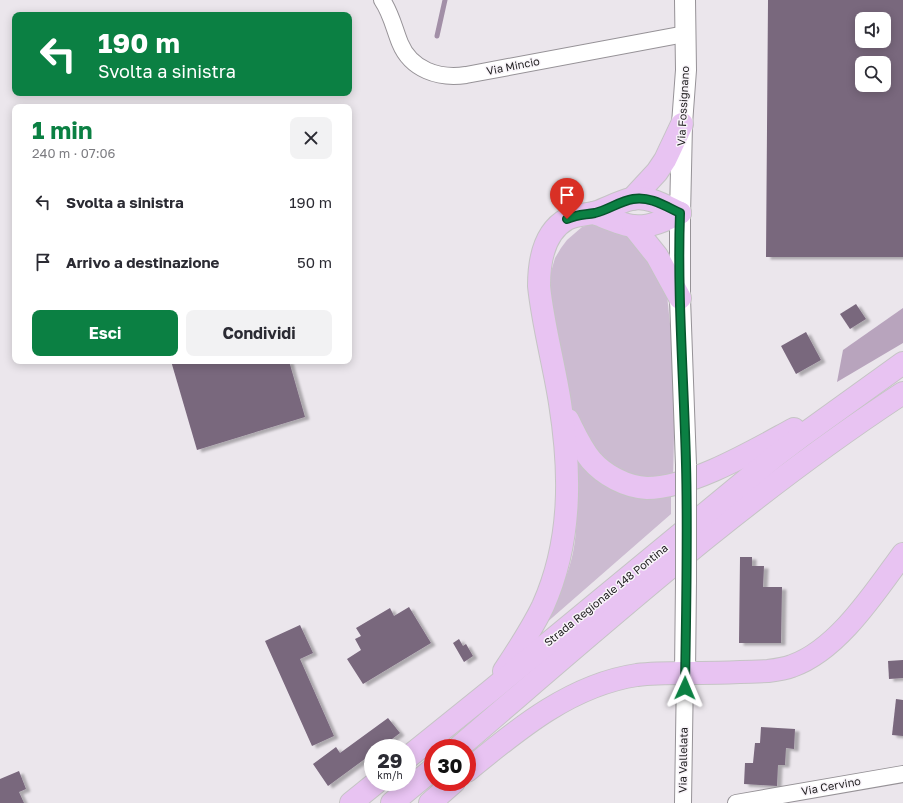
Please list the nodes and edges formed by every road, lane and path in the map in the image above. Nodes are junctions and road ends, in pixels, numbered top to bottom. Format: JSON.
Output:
{"nodes":[{"id":1,"x":382,"y":0,"type":"edge"},
{"id":2,"x":685,"y":0,"type":"edge"},
{"id":3,"x":685,"y":34,"type":"junction"},
{"id":4,"x":682,"y":124,"type":"junction"},
{"id":5,"x":632,"y":199,"type":"junction"},
{"id":6,"x":594,"y":213,"type":"junction"},
{"id":7,"x":680,"y":213,"type":"junction"},
{"id":8,"x":633,"y":226,"type":"junction"},
{"id":9,"x":680,"y":298,"type":"junction"},
{"id":10,"x":903,"y":363,"type":"edge"},
{"id":11,"x":868,"y":387,"type":"junction"},
{"id":12,"x":903,"y":394,"type":"edge"},
{"id":13,"x":560,"y":402,"type":"junction"},
{"id":14,"x":903,"y":554,"type":"edge"},
{"id":15,"x":685,"y":673,"type":"junction"},
{"id":16,"x":489,"y":692,"type":"junction"},
{"id":17,"x":469,"y":739,"type":"edge"},
{"id":18,"x":416,"y":751,"type":"edge"},
{"id":19,"x":476,"y":765,"type":"edge"},
{"id":20,"x":424,"y":776,"type":"edge"},
{"id":21,"x":902,"y":777,"type":"edge"},
{"id":22,"x":366,"y":791,"type":"edge"},
{"id":23,"x":444,"y":791,"type":"edge"},
{"id":24,"x":351,"y":803,"type":"edge"},
{"id":25,"x":392,"y":803,"type":"edge"},
{"id":26,"x":430,"y":803,"type":"edge"},
{"id":27,"x":683,"y":803,"type":"edge"},
{"id":28,"x":736,"y":803,"type":"edge"}],
"edges":[{"from":1,"to":3,"type":"street","name":"Via Mincio"},
{"from":2,"to":3,"type":"street","name":"Via Fossignano"},
{"from":3,"to":4,"type":"street","name":"Via Fossignano"},
{"from":4,"to":5,"type":"highway"},
{"from":4,"to":7,"type":"street","name":"Via Fossignano"},
{"from":5,"to":6,"type":"highway"},
{"from":5,"to":7,"type":"highway"},
{"from":6,"to":8,"type":"highway"},
{"from":6,"to":13,"type":"highway"},
{"from":7,"to":8,"type":"highway"},
{"from":7,"to":9,"type":"street","name":"Via Vallelata"},
{"from":8,"to":9,"type":"highway"},
{"from":9,"to":15,"type":"street","name":"Via Vallelata","bridge":true},
{"from":10,"to":11,"type":"highway","name":"Strada Regionale 148 Pontina"},
{"from":11,"to":13,"type":"highway"},
{"from":11,"to":16,"type":"highway","name":"Strada Regionale 148 Pontina"},
{"from":12,"to":17,"type":"highway","name":"Strada Regionale 148 Pontina"},
{"from":13,"to":16,"type":"highway"},
{"from":14,"to":15,"type":"highway"},
{"from":15,"to":19,"type":"highway"},
{"from":15,"to":27,"type":"street","name":"Via Vallelata"},
{"from":16,"to":18,"type":"highway","name":"Strada Regionale 148 Pontina"},
{"from":20,"to":25,"type":"highway"},
{"from":21,"to":28,"type":"street","name":"Via Cervino"},
{"from":22,"to":24,"type":"highway"},
{"from":23,"to":26,"type":"highway"}]}
